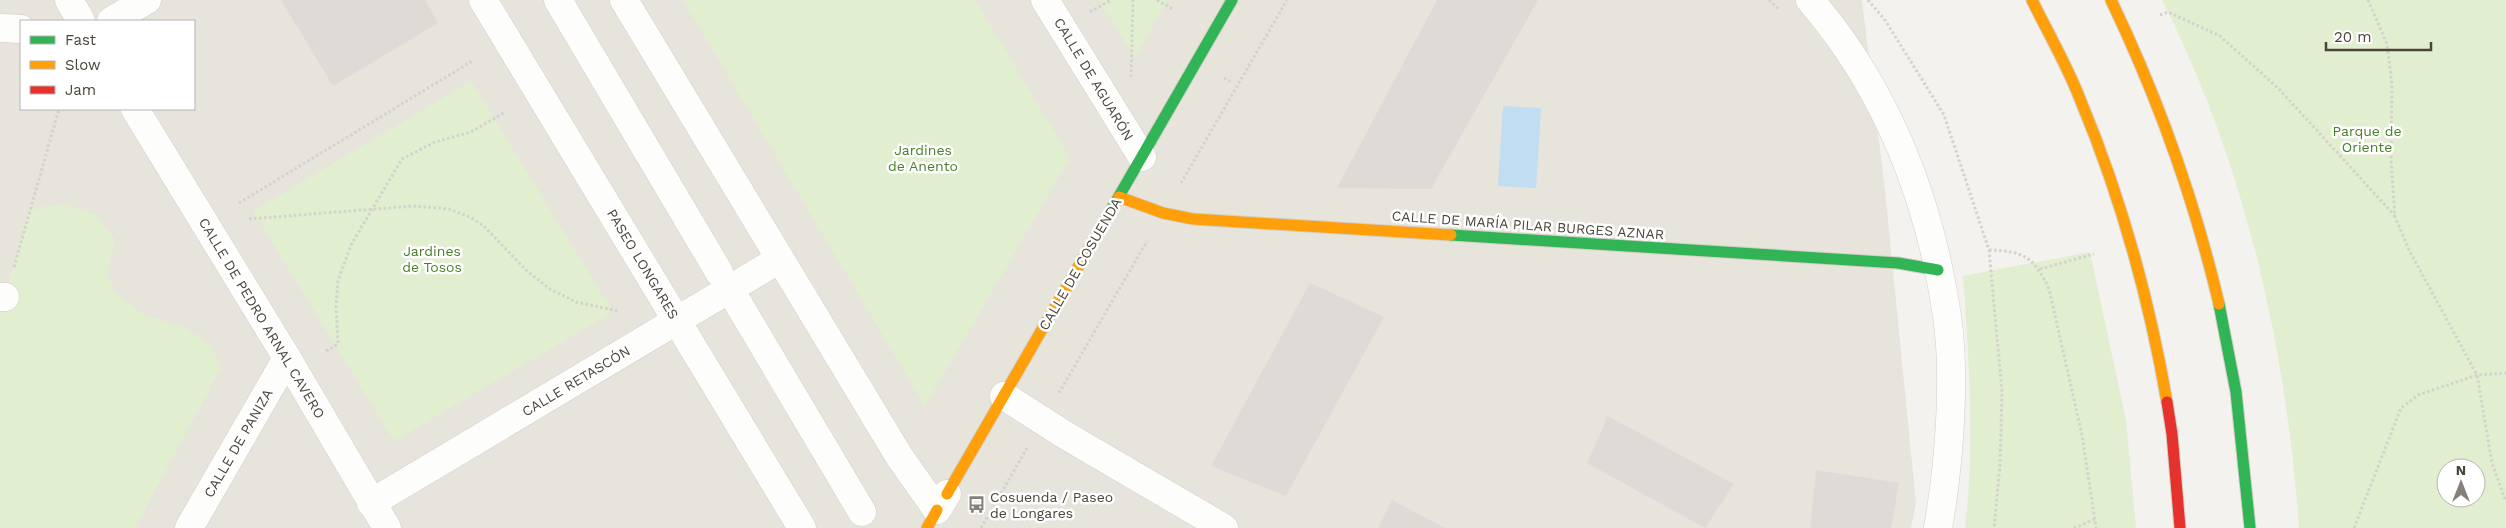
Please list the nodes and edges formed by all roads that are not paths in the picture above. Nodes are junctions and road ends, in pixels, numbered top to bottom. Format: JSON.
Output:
{"nodes":[{"id":1,"x":69,"y":0,"type":"edge"},
{"id":2,"x":146,"y":0,"type":"edge"},
{"id":3,"x":483,"y":0,"type":"edge"},
{"id":4,"x":558,"y":0,"type":"edge"},
{"id":5,"x":624,"y":0,"type":"edge"},
{"id":6,"x":1046,"y":0,"type":"edge"},
{"id":7,"x":1232,"y":0,"type":"edge"},
{"id":8,"x":1810,"y":0,"type":"edge"},
{"id":9,"x":2032,"y":0,"type":"edge"},
{"id":10,"x":2111,"y":0,"type":"edge"},
{"id":11,"x":80,"y":20,"type":"edge"},
{"id":12,"x":113,"y":20,"type":"edge"},
{"id":13,"x":0,"y":28,"type":"edge"},
{"id":14,"x":20,"y":29,"type":"edge"},
{"id":15,"x":136,"y":110,"type":"edge"},
{"id":16,"x":1142,"y":157,"type":"junction"},
{"id":17,"x":1119,"y":197,"type":"junction"},
{"id":18,"x":780,"y":259,"type":"junction"},
{"id":19,"x":1938,"y":270,"type":"junction"},
{"id":20,"x":719,"y":272,"type":"dead end"},
{"id":21,"x":738,"y":303,"type":"dead end"},
{"id":22,"x":677,"y":321,"type":"junction"},
{"id":23,"x":287,"y":358,"type":"junction"},
{"id":24,"x":1004,"y":396,"type":"junction"},
{"id":25,"x":372,"y":503,"type":"junction"},
{"id":26,"x":937,"y":511,"type":"edge"},
{"id":27,"x":862,"y":512,"type":"dead end"},
{"id":28,"x":189,"y":528,"type":"edge"},
{"id":29,"x":387,"y":528,"type":"edge"},
{"id":30,"x":802,"y":528,"type":"edge"},
{"id":31,"x":1224,"y":528,"type":"edge"},
{"id":32,"x":1938,"y":528,"type":"edge"},
{"id":33,"x":2180,"y":528,"type":"edge"},
{"id":34,"x":2250,"y":528,"type":"edge"}],
"edges":[{"from":1,"to":11,"type":"street"},
{"from":2,"to":12,"type":"street"},
{"from":3,"to":22,"type":"street","name":"PASEO LONGARES"},
{"from":4,"to":20,"type":"street"},
{"from":5,"to":18,"type":"street"},
{"from":6,"to":16,"type":"street","name":"CALLE DE AGUARÓN"},
{"from":7,"to":16,"type":"street","name":"CALLE DE COSUENDA"},
{"from":8,"to":19,"type":"street"},
{"from":9,"to":33,"type":"street"},
{"from":10,"to":34,"type":"street"},
{"from":13,"to":14,"type":"street"},
{"from":15,"to":23,"type":"street","name":"CALLE DE PEDRO ARNAL CAVERO"},
{"from":16,"to":17,"type":"street","name":"CALLE DE COSUENDA"},
{"from":17,"to":19,"type":"street","name":"CALLE DE MARÍA PILAR BURGES AZNAR"},
{"from":17,"to":24,"type":"street","name":"CALLE DE COSUENDA"},
{"from":18,"to":22,"type":"street","name":"CALLE RETASCÓN"},
{"from":18,"to":26,"type":"street"},
{"from":19,"to":32,"type":"street"},
{"from":21,"to":27,"type":"street"},
{"from":22,"to":25,"type":"street","name":"CALLE RETASCÓN"},
{"from":22,"to":30,"type":"street","name":"PASEO LONGARES"},
{"from":23,"to":25,"type":"street","name":"CALLE DE PEDRO ARNAL CAVERO"},
{"from":23,"to":28,"type":"street","name":"CALLE DE PANIZA"},
{"from":24,"to":26,"type":"street","name":"CALLE DE COSUENDA"},
{"from":24,"to":31,"type":"street"},
{"from":25,"to":29,"type":"street","name":"CALLE DE PEDRO ARNAL CAVERO"}]}
